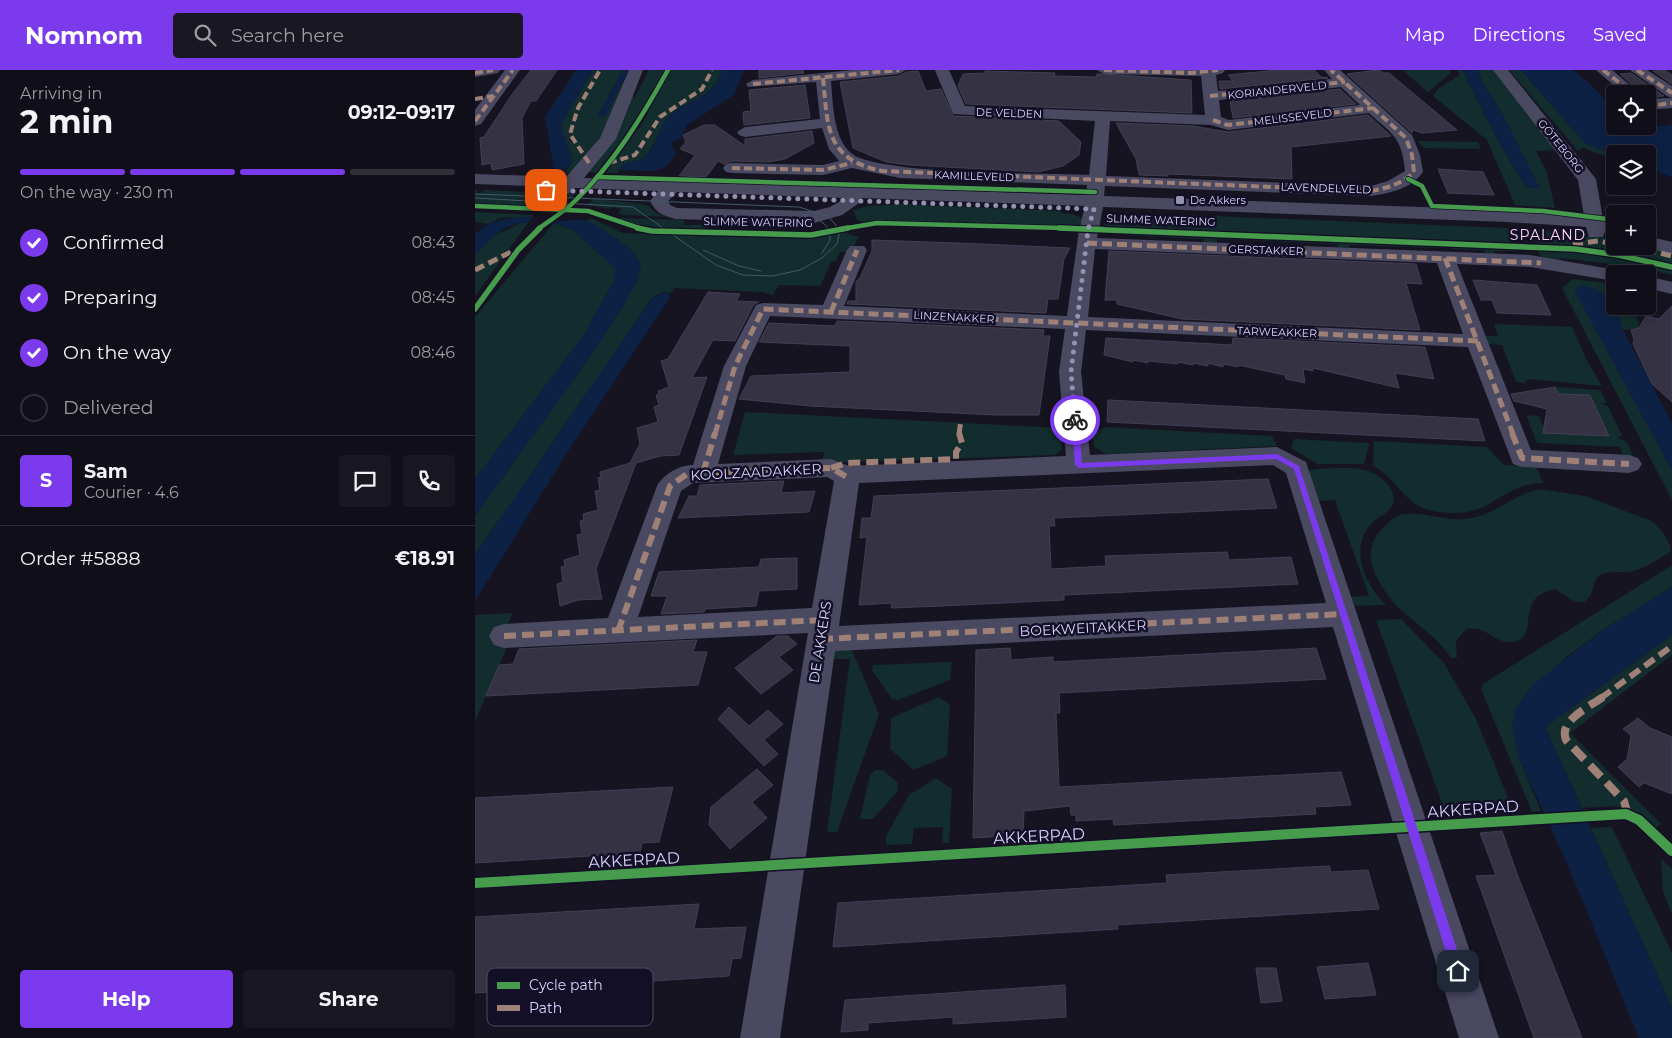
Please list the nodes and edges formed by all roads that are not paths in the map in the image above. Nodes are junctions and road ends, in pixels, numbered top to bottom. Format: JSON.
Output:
{"nodes":[{"id":1,"x":493,"y":70,"type":"edge"},
{"id":2,"x":513,"y":70,"type":"edge"},
{"id":3,"x":636,"y":70,"type":"edge"},
{"id":4,"x":899,"y":70,"type":"edge"},
{"id":5,"x":942,"y":70,"type":"edge"},
{"id":6,"x":1105,"y":70,"type":"edge"},
{"id":7,"x":1211,"y":70,"type":"edge"},
{"id":8,"x":1331,"y":70,"type":"edge"},
{"id":9,"x":1500,"y":70,"type":"edge"},
{"id":10,"x":1603,"y":70,"type":"edge"},
{"id":11,"x":1637,"y":70,"type":"edge"},
{"id":12,"x":475,"y":73,"type":"edge"},
{"id":13,"x":823,"y":78,"type":"junction"},
{"id":14,"x":1345,"y":82,"type":"junction"},
{"id":15,"x":753,"y":84,"type":"dead end"},
{"id":16,"x":1622,"y":85,"type":"edge"},
{"id":17,"x":1672,"y":93,"type":"edge"},
{"id":18,"x":493,"y":96,"type":"junction"},
{"id":19,"x":1210,"y":96,"type":"junction"},
{"id":20,"x":475,"y":99,"type":"edge"},
{"id":21,"x":1672,"y":103,"type":"edge"},
{"id":22,"x":1656,"y":105,"type":"edge"},
{"id":23,"x":1373,"y":108,"type":"junction"},
{"id":24,"x":1103,"y":116,"type":"junction"},
{"id":25,"x":1213,"y":120,"type":"junction"},
{"id":26,"x":475,"y":121,"type":"edge"},
{"id":27,"x":829,"y":123,"type":"junction"},
{"id":28,"x":745,"y":132,"type":"dead end"},
{"id":29,"x":852,"y":163,"type":"junction"},
{"id":30,"x":732,"y":168,"type":"dead end"},
{"id":31,"x":475,"y":178,"type":"edge"},
{"id":32,"x":1097,"y":180,"type":"junction"},
{"id":33,"x":475,"y":186,"type":"edge"},
{"id":34,"x":568,"y":186,"type":"junction"},
{"id":35,"x":668,"y":190,"type":"junction"},
{"id":36,"x":1094,"y":205,"type":"junction"},
{"id":37,"x":1606,"y":227,"type":"edge"},
{"id":38,"x":1595,"y":228,"type":"junction"},
{"id":39,"x":1606,"y":232,"type":"edge"},
{"id":40,"x":1656,"y":235,"type":"edge"},
{"id":41,"x":1672,"y":239,"type":"edge"},
{"id":42,"x":1087,"y":243,"type":"junction"},
{"id":43,"x":1656,"y":244,"type":"edge"},
{"id":44,"x":1672,"y":248,"type":"edge"},
{"id":45,"x":857,"y":250,"type":"dead end"},
{"id":46,"x":1445,"y":258,"type":"junction"},
{"id":47,"x":1606,"y":274,"type":"edge"},
{"id":48,"x":1656,"y":284,"type":"edge"},
{"id":49,"x":1672,"y":288,"type":"edge"},
{"id":50,"x":831,"y":312,"type":"junction"},
{"id":51,"x":1077,"y":322,"type":"junction"},
{"id":52,"x":1478,"y":341,"type":"junction"},
{"id":53,"x":1629,"y":464,"type":"dead end"},
{"id":54,"x":1079,"y":465,"type":"junction"},
{"id":55,"x":703,"y":473,"type":"junction"},
{"id":56,"x":847,"y":478,"type":"junction"},
{"id":57,"x":1344,"y":614,"type":"junction"},
{"id":58,"x":823,"y":629,"type":"junction"},
{"id":59,"x":618,"y":631,"type":"junction"},
{"id":60,"x":503,"y":636,"type":"dead end"},
{"id":61,"x":759,"y":1038,"type":"edge"},
{"id":62,"x":1479,"y":1038,"type":"edge"}],
"edges":[{"from":1,"to":12,"type":"street"},
{"from":2,"to":18,"type":"street"},
{"from":3,"to":34,"type":"street"},
{"from":4,"to":13,"type":"street"},
{"from":5,"to":24,"type":"street","name":"DE VELDEN"},
{"from":6,"to":7,"type":"street"},
{"from":7,"to":19,"type":"street"},
{"from":8,"to":14,"type":"street","name":"LAVENDELVELD"},
{"from":9,"to":38,"type":"street","name":"GÖTEBORG"},
{"from":10,"to":16,"type":"street"},
{"from":11,"to":17,"type":"street"},
{"from":13,"to":15,"type":"street"},
{"from":13,"to":27,"type":"street"},
{"from":14,"to":19,"type":"street","name":"KORIANDERVELD"},
{"from":14,"to":23,"type":"street","name":"LAVENDELVELD"},
{"from":18,"to":20,"type":"street"},
{"from":18,"to":26,"type":"street"},
{"from":19,"to":25,"type":"street"},
{"from":21,"to":22,"type":"street"},
{"from":23,"to":25,"type":"street","name":"MELISSEVELD"},
{"from":23,"to":32,"type":"street","name":"LAVENDELVELD"},
{"from":24,"to":25,"type":"street","name":"DE VELDEN"},
{"from":24,"to":32,"type":"street"},
{"from":27,"to":28,"type":"street"},
{"from":27,"to":29,"type":"street"},
{"from":29,"to":30,"type":"street","name":"KAMILLEVELD"},
{"from":29,"to":32,"type":"street","name":"KAMILLEVELD"},
{"from":31,"to":34,"type":"street"},
{"from":32,"to":36,"type":"street"},
{"from":33,"to":34,"type":"street"},
{"from":34,"to":35,"type":"street","name":"SLIMME WATERING"},
{"from":35,"to":36,"type":"street","name":"SLIMME WATERING"},
{"from":35,"to":36,"type":"street","name":"SLIMME WATERING"},
{"from":36,"to":38,"type":"street","name":"SLIMME WATERING"},
{"from":36,"to":42,"type":"street"},
{"from":37,"to":38,"type":"street","name":"SLIMME WATERING"},
{"from":38,"to":39,"type":"street","name":"SLIMME WATERING"},
{"from":40,"to":41,"type":"street"},
{"from":42,"to":46,"type":"street","name":"GERSTAKKER"},
{"from":42,"to":51,"type":"street"},
{"from":43,"to":44,"type":"street"},
{"from":45,"to":50,"type":"street"},
{"from":46,"to":47,"type":"street","name":"GERSTAKKER"},
{"from":46,"to":52,"type":"street"},
{"from":48,"to":49,"type":"street"},
{"from":50,"to":51,"type":"street","name":"LINZENAKKER"},
{"from":50,"to":55,"type":"street","name":"LINZENAKKER"},
{"from":51,"to":52,"type":"street","name":"TARWEAKKER"},
{"from":51,"to":54,"type":"street"},
{"from":52,"to":53,"type":"street"},
{"from":54,"to":56,"type":"street"},
{"from":54,"to":57,"type":"street"},
{"from":55,"to":56,"type":"street","name":"KOOLZAADAKKER"},
{"from":55,"to":59,"type":"street","name":"KOOLZAADAKKER"},
{"from":56,"to":58,"type":"street","name":"DE AKKERS"},
{"from":57,"to":58,"type":"street","name":"BOEKWEITAKKER"},
{"from":57,"to":62,"type":"street"},
{"from":58,"to":59,"type":"street"},
{"from":58,"to":61,"type":"street","name":"DE AKKERS"},
{"from":59,"to":60,"type":"street"}]}
